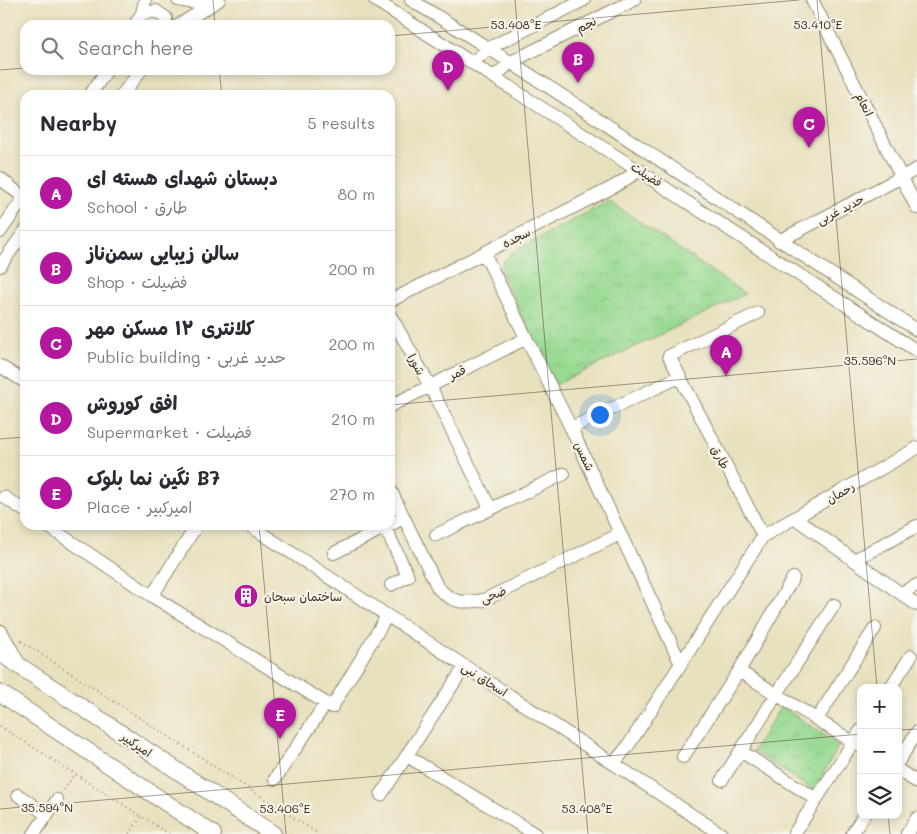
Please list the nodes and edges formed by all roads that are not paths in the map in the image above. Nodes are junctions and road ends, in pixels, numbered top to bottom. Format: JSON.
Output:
{"nodes":[{"id":1,"x":145,"y":0,"type":"edge"},
{"id":2,"x":178,"y":0,"type":"edge"},
{"id":3,"x":218,"y":0,"type":"edge"},
{"id":4,"x":375,"y":0,"type":"edge"},
{"id":5,"x":411,"y":0,"type":"edge"},
{"id":6,"x":584,"y":0,"type":"edge"},
{"id":7,"x":634,"y":0,"type":"edge"},
{"id":8,"x":817,"y":2,"type":"edge"},
{"id":9,"x":142,"y":13,"type":"junction"},
{"id":10,"x":138,"y":20,"type":"edge"},
{"id":11,"x":166,"y":20,"type":"edge"},
{"id":12,"x":187,"y":20,"type":"edge"},
{"id":13,"x":489,"y":48,"type":"junction"},
{"id":14,"x":473,"y":62,"type":"junction"},
{"id":15,"x":511,"y":62,"type":"junction"},
{"id":16,"x":104,"y":75,"type":"edge"},
{"id":17,"x":138,"y":75,"type":"edge"},
{"id":18,"x":494,"y":76,"type":"junction"},
{"id":19,"x":93,"y":90,"type":"edge"},
{"id":20,"x":126,"y":90,"type":"edge"},
{"id":21,"x":917,"y":169,"type":"edge"},
{"id":22,"x":640,"y":170,"type":"junction"},
{"id":23,"x":902,"y":177,"type":"junction"},
{"id":24,"x":0,"y":178,"type":"edge"},
{"id":25,"x":20,"y":194,"type":"edge"},
{"id":26,"x":20,"y":203,"type":"edge"},
{"id":27,"x":917,"y":208,"type":"edge"},
{"id":28,"x":0,"y":232,"type":"edge"},
{"id":29,"x":20,"y":238,"type":"edge"},
{"id":30,"x":779,"y":241,"type":"junction"},
{"id":31,"x":484,"y":253,"type":"junction"},
{"id":32,"x":0,"y":266,"type":"edge"},
{"id":33,"x":395,"y":298,"type":"edge"},
{"id":34,"x":758,"y":313,"type":"dead end"},
{"id":35,"x":395,"y":324,"type":"edge"},
{"id":36,"x":917,"y":330,"type":"edge"},
{"id":37,"x":525,"y":340,"type":"junction"},
{"id":38,"x":917,"y":351,"type":"edge"},
{"id":39,"x":0,"y":366,"type":"edge"},
{"id":40,"x":679,"y":377,"type":"junction"},
{"id":41,"x":20,"y":379,"type":"edge"},
{"id":42,"x":430,"y":386,"type":"junction"},
{"id":43,"x":395,"y":404,"type":"edge"},
{"id":44,"x":572,"y":428,"type":"junction"},
{"id":45,"x":917,"y":448,"type":"edge"},
{"id":46,"x":564,"y":474,"type":"dead end"},
{"id":47,"x":4,"y":497,"type":"dead end"},
{"id":48,"x":395,"y":499,"type":"edge"},
{"id":49,"x":20,"y":508,"type":"edge"},
{"id":50,"x":490,"y":508,"type":"junction"},
{"id":51,"x":404,"y":518,"type":"junction"},
{"id":52,"x":795,"y":518,"type":"junction"},
{"id":53,"x":395,"y":522,"type":"edge"},
{"id":54,"x":917,"y":526,"type":"edge"},
{"id":55,"x":53,"y":530,"type":"edge"},
{"id":56,"x":194,"y":530,"type":"edge"},
{"id":57,"x":257,"y":530,"type":"edge"},
{"id":58,"x":377,"y":530,"type":"edge"},
{"id":59,"x":387,"y":530,"type":"edge"},
{"id":60,"x":620,"y":534,"type":"junction"},
{"id":61,"x":436,"y":535,"type":"dead end"},
{"id":62,"x":763,"y":536,"type":"junction"},
{"id":63,"x":334,"y":553,"type":"dead end"},
{"id":64,"x":854,"y":560,"type":"junction"},
{"id":65,"x":793,"y":578,"type":"dead end"},
{"id":66,"x":390,"y":585,"type":"dead end"},
{"id":67,"x":917,"y":585,"type":"edge"},
{"id":68,"x":901,"y":593,"type":"junction"},
{"id":69,"x":152,"y":596,"type":"junction"},
{"id":70,"x":834,"y":605,"type":"dead end"},
{"id":71,"x":917,"y":605,"type":"edge"},
{"id":72,"x":387,"y":616,"type":"junction"},
{"id":73,"x":875,"y":628,"type":"dead end"},
{"id":74,"x":0,"y":633,"type":"edge"},
{"id":75,"x":0,"y":654,"type":"edge"},
{"id":76,"x":911,"y":656,"type":"dead end"},
{"id":77,"x":680,"y":662,"type":"junction"},
{"id":78,"x":17,"y":664,"type":"junction"},
{"id":79,"x":465,"y":666,"type":"junction"},
{"id":80,"x":739,"y":671,"type":"junction"},
{"id":81,"x":893,"y":684,"type":"edge"},
{"id":82,"x":0,"y":693,"type":"edge"},
{"id":83,"x":778,"y":695,"type":"junction"},
{"id":84,"x":326,"y":703,"type":"junction"},
{"id":85,"x":817,"y":719,"type":"junction"},
{"id":86,"x":917,"y":732,"type":"edge"},
{"id":87,"x":857,"y":744,"type":"edge"},
{"id":88,"x":742,"y":752,"type":"junction"},
{"id":89,"x":407,"y":756,"type":"junction"},
{"id":90,"x":902,"y":756,"type":"edge"},
{"id":91,"x":684,"y":758,"type":"dead end"},
{"id":92,"x":614,"y":763,"type":"junction"},
{"id":93,"x":902,"y":773,"type":"edge"},
{"id":94,"x":275,"y":779,"type":"dead end"},
{"id":95,"x":722,"y":780,"type":"dead end"},
{"id":96,"x":917,"y":782,"type":"edge"},
{"id":97,"x":18,"y":795,"type":"dead end"},
{"id":98,"x":381,"y":795,"type":"dead end"},
{"id":99,"x":816,"y":799,"type":"junction"},
{"id":100,"x":57,"y":800,"type":"road end"},
{"id":101,"x":46,"y":814,"type":"junction"},
{"id":102,"x":917,"y":818,"type":"edge"},
{"id":103,"x":861,"y":819,"type":"edge"},
{"id":104,"x":34,"y":834,"type":"edge"},
{"id":105,"x":213,"y":834,"type":"edge"},
{"id":106,"x":273,"y":834,"type":"edge"},
{"id":107,"x":535,"y":834,"type":"edge"},
{"id":108,"x":721,"y":834,"type":"edge"},
{"id":109,"x":794,"y":834,"type":"edge"},
{"id":110,"x":852,"y":834,"type":"edge"},
{"id":111,"x":906,"y":834,"type":"edge"}],
"edges":[{"from":1,"to":9,"type":"street"},
{"from":2,"to":3,"type":"street"},
{"from":3,"to":12,"type":"street"},
{"from":4,"to":14,"type":"street","name":"فضیلت"},
{"from":5,"to":13,"type":"street","name":"فضیلت"},
{"from":6,"to":13,"type":"street","name":"نجم"},
{"from":7,"to":15,"type":"street","name":"نجم"},
{"from":8,"to":23,"type":"street","name":"انعام"},
{"from":9,"to":10,"type":"street"},
{"from":9,"to":11,"type":"street"},
{"from":13,"to":14,"type":"street","name":"نجم"},
{"from":13,"to":15,"type":"street","name":"فضیلت"},
{"from":14,"to":18,"type":"street","name":"فضیلت"},
{"from":15,"to":18,"type":"street","name":"نجم"},
{"from":15,"to":30,"type":"street","name":"فضیلت"},
{"from":16,"to":19,"type":"street"},
{"from":17,"to":20,"type":"street"},
{"from":18,"to":22,"type":"street","name":"فضیلت"},
{"from":21,"to":23,"type":"street","name":"حدید غربی"},
{"from":22,"to":31,"type":"street","name":"سجده"},
{"from":22,"to":38,"type":"street","name":"فضیلت"},
{"from":23,"to":27,"type":"street","name":"انعام"},
{"from":23,"to":30,"type":"street","name":"حدید غربی"},
{"from":24,"to":25,"type":"street"},
{"from":26,"to":28,"type":"street"},
{"from":29,"to":32,"type":"street"},
{"from":30,"to":36,"type":"street","name":"فضیلت"},
{"from":31,"to":33,"type":"street","name":"سجده"},
{"from":31,"to":37,"type":"street","name":"شمس"},
{"from":34,"to":40,"type":"street","name":"طارق"},
{"from":35,"to":42,"type":"street","name":"شورا"},
{"from":37,"to":42,"type":"street","name":"قمر"},
{"from":37,"to":44,"type":"street","name":"شمس"},
{"from":39,"to":41,"type":"street"},
{"from":40,"to":44,"type":"street"},
{"from":40,"to":62,"type":"street","name":"طارق"},
{"from":42,"to":43,"type":"street","name":"قمر"},
{"from":42,"to":50,"type":"street","name":"شورا"},
{"from":44,"to":60,"type":"street","name":"شمس"},
{"from":45,"to":52,"type":"street","name":"رحمان"},
{"from":46,"to":50,"type":"street"},
{"from":47,"to":49,"type":"street"},
{"from":48,"to":51,"type":"street","name":"ضحی"},
{"from":50,"to":61,"type":"street"},
{"from":51,"to":53,"type":"street"},
{"from":51,"to":60,"type":"street","name":"ضحی"},
{"from":52,"to":62,"type":"street","name":"رحمان"},
{"from":52,"to":64,"type":"street"},
{"from":54,"to":64,"type":"street"},
{"from":55,"to":69,"type":"street"},
{"from":56,"to":69,"type":"street"},
{"from":57,"to":72,"type":"street","name":"اسحاق نبی"},
{"from":58,"to":63,"type":"street"},
{"from":59,"to":66,"type":"street"},
{"from":60,"to":77,"type":"street","name":"شمس"},
{"from":62,"to":77,"type":"street"},
{"from":64,"to":68,"type":"street"},
{"from":65,"to":80,"type":"street"},
{"from":67,"to":68,"type":"street"},
{"from":68,"to":71,"type":"street"},
{"from":69,"to":84,"type":"street"},
{"from":70,"to":83,"type":"street"},
{"from":72,"to":79,"type":"street","name":"اسحاق نبی"},
{"from":72,"to":84,"type":"street"},
{"from":73,"to":85,"type":"street"},
{"from":74,"to":78,"type":"main road"},
{"from":75,"to":78,"type":"main road","name":"امیرکبیر"},
{"from":76,"to":81,"type":"street"},
{"from":77,"to":92,"type":"street"},
{"from":78,"to":106,"type":"main road","name":"امیرکبیر"},
{"from":79,"to":89,"type":"street"},
{"from":79,"to":92,"type":"street","name":"اسحاق نبی"},
{"from":80,"to":83,"type":"street"},
{"from":80,"to":91,"type":"street"},
{"from":82,"to":105,"type":"main road"},
{"from":83,"to":85,"type":"street"},
{"from":83,"to":88,"type":"street"},
{"from":84,"to":94,"type":"street"},
{"from":85,"to":87,"type":"street"},
{"from":86,"to":90,"type":"street"},
{"from":87,"to":99,"type":"street"},
{"from":88,"to":95,"type":"street"},
{"from":88,"to":99,"type":"street"},
{"from":89,"to":98,"type":"street"},
{"from":89,"to":107,"type":"street"},
{"from":92,"to":108,"type":"street","name":"اسحاق نبی"},
{"from":93,"to":96,"type":"street"},
{"from":97,"to":101,"type":"street"},
{"from":99,"to":109,"type":"street"},
{"from":100,"to":101,"type":"street"},
{"from":101,"to":104,"type":"street"},
{"from":102,"to":111,"type":"street"},
{"from":103,"to":110,"type":"street"}]}
